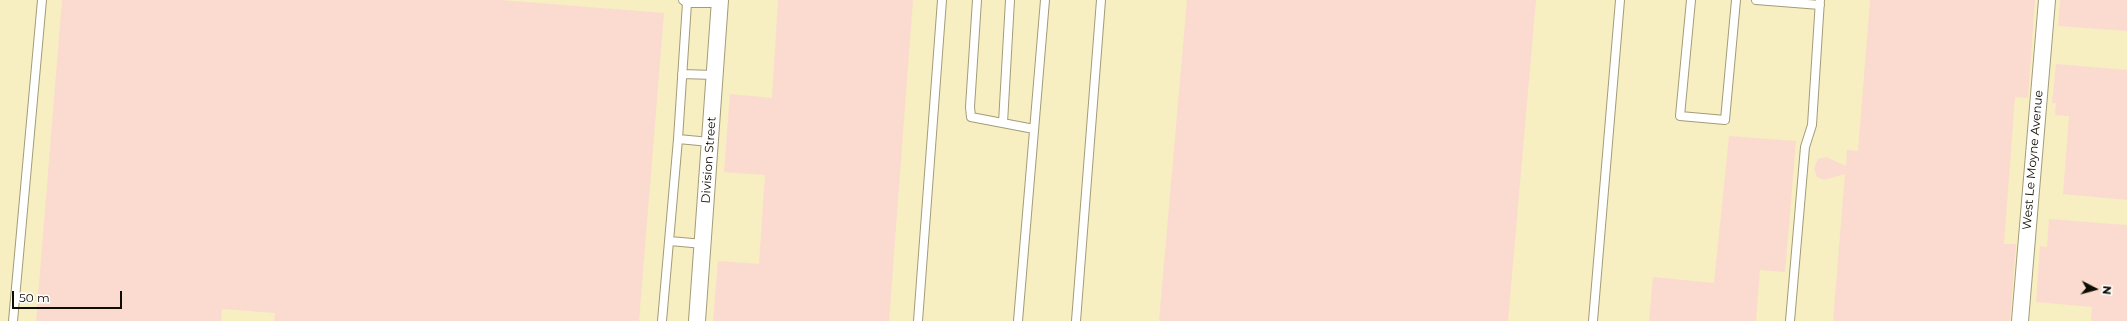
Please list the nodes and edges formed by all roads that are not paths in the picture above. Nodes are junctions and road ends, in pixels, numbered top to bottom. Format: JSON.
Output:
{"nodes":[{"id":1,"x":42,"y":0,"type":"edge"},
{"id":2,"x":942,"y":0,"type":"edge"},
{"id":3,"x":977,"y":0,"type":"edge"},
{"id":4,"x":1010,"y":0,"type":"edge"},
{"id":5,"x":1045,"y":0,"type":"edge"},
{"id":6,"x":1101,"y":0,"type":"edge"},
{"id":7,"x":1620,"y":0,"type":"edge"},
{"id":8,"x":1691,"y":0,"type":"edge"},
{"id":9,"x":1736,"y":0,"type":"edge"},
{"id":10,"x":1756,"y":0,"type":"edge"},
{"id":11,"x":2047,"y":0,"type":"edge"},
{"id":12,"x":685,"y":1,"type":"edge"},
{"id":13,"x":720,"y":2,"type":"edge"},
{"id":14,"x":1820,"y":3,"type":"edge"},
{"id":15,"x":682,"y":74,"type":"junction"},
{"id":16,"x":714,"y":75,"type":"junction"},
{"id":17,"x":1002,"y":123,"type":"junction"},
{"id":18,"x":1034,"y":129,"type":"junction"},
{"id":19,"x":678,"y":139,"type":"junction"},
{"id":20,"x":710,"y":142,"type":"junction"},
{"id":21,"x":670,"y":241,"type":"junction"},
{"id":22,"x":703,"y":244,"type":"junction"},
{"id":23,"x":13,"y":321,"type":"edge"},
{"id":24,"x":662,"y":321,"type":"edge"},
{"id":25,"x":697,"y":321,"type":"edge"},
{"id":26,"x":918,"y":321,"type":"edge"},
{"id":27,"x":1018,"y":321,"type":"edge"},
{"id":28,"x":1076,"y":321,"type":"edge"},
{"id":29,"x":1593,"y":321,"type":"edge"},
{"id":30,"x":1790,"y":321,"type":"edge"},
{"id":31,"x":2020,"y":321,"type":"edge"}],
"edges":[{"from":1,"to":23,"type":"lane"},
{"from":2,"to":26,"type":"lane"},
{"from":3,"to":17,"type":"lane"},
{"from":4,"to":17,"type":"lane"},
{"from":5,"to":18,"type":"lane"},
{"from":6,"to":28,"type":"lane"},
{"from":7,"to":29,"type":"lane"},
{"from":8,"to":9,"type":"lane"},
{"from":10,"to":14,"type":"lane"},
{"from":11,"to":31,"type":"street","name":"West Le Moyne Avenue"},
{"from":12,"to":13,"type":"lane"},
{"from":12,"to":15,"type":"lane"},
{"from":13,"to":16,"type":"street","name":"Division Street"},
{"from":14,"to":30,"type":"lane"},
{"from":15,"to":16,"type":"lane"},
{"from":15,"to":19,"type":"lane"},
{"from":16,"to":20,"type":"street","name":"Division Street"},
{"from":17,"to":18,"type":"lane"},
{"from":18,"to":27,"type":"lane"},
{"from":19,"to":20,"type":"lane"},
{"from":19,"to":21,"type":"lane"},
{"from":20,"to":22,"type":"street","name":"Division Street"},
{"from":21,"to":22,"type":"lane"},
{"from":21,"to":24,"type":"lane"},
{"from":22,"to":25,"type":"street","name":"Division Street"}]}
